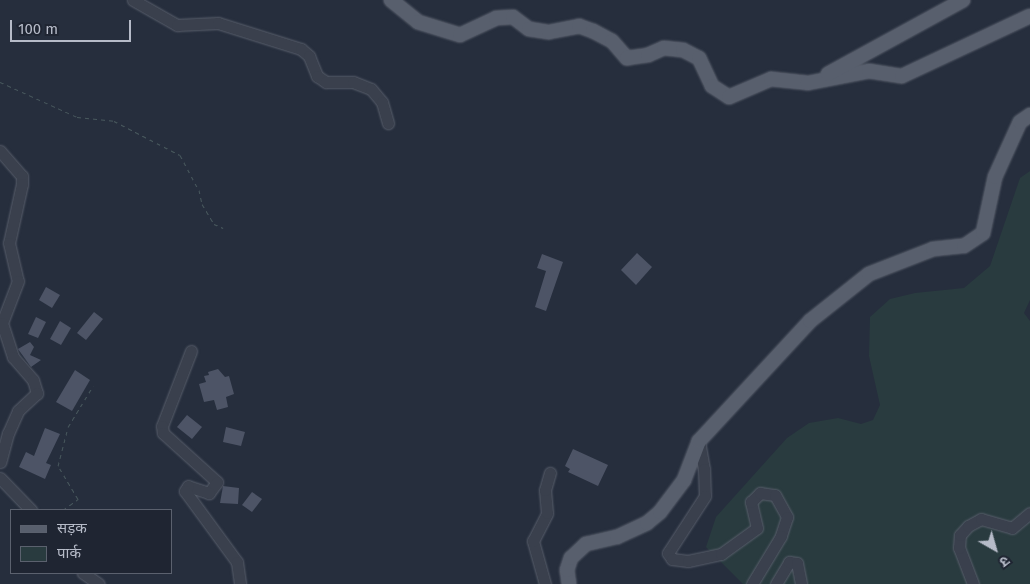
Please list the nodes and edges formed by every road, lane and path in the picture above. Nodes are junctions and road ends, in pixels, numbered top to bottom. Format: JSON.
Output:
{"nodes":[{"id":1,"x":133,"y":0,"type":"edge"},
{"id":2,"x":392,"y":0,"type":"edge"},
{"id":3,"x":963,"y":0,"type":"edge"},
{"id":4,"x":1030,"y":16,"type":"edge"},
{"id":5,"x":0,"y":82,"type":"edge"},
{"id":6,"x":808,"y":83,"type":"junction"},
{"id":7,"x":1030,"y":115,"type":"edge"},
{"id":8,"x":388,"y":122,"type":"dead end"},
{"id":9,"x":0,"y":151,"type":"edge"},
{"id":10,"x":223,"y":228,"type":"dead end"},
{"id":11,"x":191,"y":351,"type":"dead end"},
{"id":12,"x":93,"y":386,"type":"dead end"},
{"id":13,"x":699,"y":441,"type":"junction"},
{"id":14,"x":0,"y":462,"type":"edge"},
{"id":15,"x":550,"y":473,"type":"dead end"},
{"id":16,"x":0,"y":478,"type":"edge"},
{"id":17,"x":30,"y":509,"type":"edge"},
{"id":18,"x":64,"y":509,"type":"edge"},
{"id":19,"x":1030,"y":513,"type":"edge"},
{"id":20,"x":84,"y":574,"type":"edge"},
{"id":21,"x":99,"y":584,"type":"edge"},
{"id":22,"x":240,"y":584,"type":"edge"},
{"id":23,"x":545,"y":584,"type":"edge"},
{"id":24,"x":570,"y":584,"type":"edge"},
{"id":25,"x":752,"y":584,"type":"edge"},
{"id":26,"x":776,"y":584,"type":"edge"},
{"id":27,"x":801,"y":584,"type":"edge"},
{"id":28,"x":973,"y":584,"type":"edge"}],
"edges":[{"from":1,"to":8,"type":"street"},
{"from":2,"to":6,"type":"main road"},
{"from":3,"to":6,"type":"main road"},
{"from":4,"to":6,"type":"main road"},
{"from":5,"to":10,"type":"path"},
{"from":7,"to":13,"type":"main road"},
{"from":9,"to":14,"type":"street"},
{"from":11,"to":22,"type":"street"},
{"from":12,"to":18,"type":"path"},
{"from":13,"to":24,"type":"main road"},
{"from":13,"to":25,"type":"street"},
{"from":15,"to":23,"type":"street"},
{"from":16,"to":17,"type":"street"},
{"from":19,"to":28,"type":"street"},
{"from":20,"to":21,"type":"street"},
{"from":26,"to":27,"type":"street"}]}
